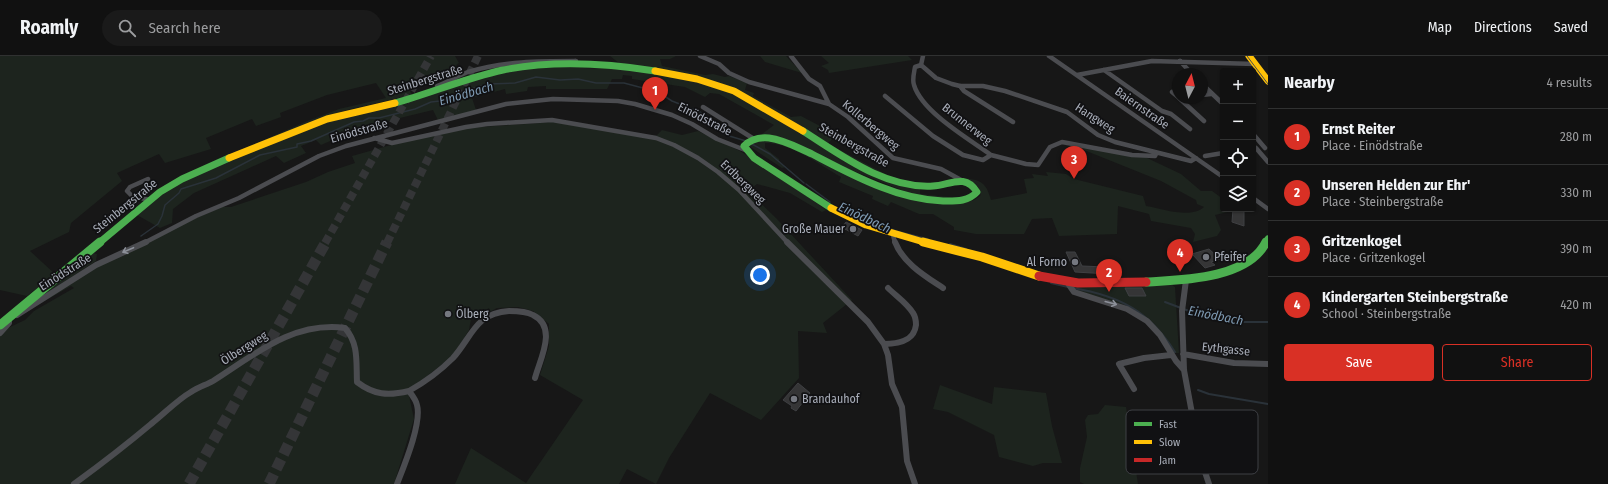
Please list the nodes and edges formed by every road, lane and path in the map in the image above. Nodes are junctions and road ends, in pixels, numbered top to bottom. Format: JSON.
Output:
{"nodes":[{"id":1,"x":700,"y":56,"type":"edge"},
{"id":2,"x":791,"y":56,"type":"edge"},
{"id":3,"x":923,"y":56,"type":"edge"},
{"id":4,"x":1049,"y":56,"type":"edge"},
{"id":5,"x":1160,"y":56,"type":"edge"},
{"id":6,"x":1249,"y":56,"type":"edge"},
{"id":7,"x":1164,"y":60,"type":"junction"},
{"id":8,"x":1180,"y":61,"type":"junction"},
{"id":9,"x":1255,"y":64,"type":"junction"},
{"id":10,"x":557,"y":65,"type":"junction"},
{"id":11,"x":921,"y":65,"type":"junction"},
{"id":12,"x":1186,"y":68,"type":"edge"},
{"id":13,"x":1104,"y":70,"type":"junction"},
{"id":14,"x":1077,"y":75,"type":"junction"},
{"id":15,"x":1267,"y":77,"type":"edge"},
{"id":16,"x":960,"y":86,"type":"junction"},
{"id":17,"x":1208,"y":91,"type":"edge"},
{"id":18,"x":426,"y":93,"type":"junction"},
{"id":19,"x":1211,"y":94,"type":"joint"},
{"id":20,"x":885,"y":96,"type":"dead end"},
{"id":21,"x":1220,"y":102,"type":"edge"},
{"id":22,"x":829,"y":104,"type":"junction"},
{"id":23,"x":1186,"y":104,"type":"edge"},
{"id":24,"x":703,"y":107,"type":"dead end"},
{"id":25,"x":1204,"y":121,"type":"dead end"},
{"id":26,"x":1013,"y":122,"type":"dead end"},
{"id":27,"x":1190,"y":129,"type":"dead end"},
{"id":28,"x":1256,"y":137,"type":"edge"},
{"id":29,"x":374,"y":138,"type":"junction"},
{"id":30,"x":748,"y":144,"type":"junction"},
{"id":31,"x":1266,"y":148,"type":"edge"},
{"id":32,"x":1256,"y":149,"type":"edge"},
{"id":33,"x":1156,"y":153,"type":"junction"},
{"id":34,"x":1220,"y":153,"type":"edge"},
{"id":35,"x":990,"y":155,"type":"junction"},
{"id":36,"x":1205,"y":156,"type":"dead end"},
{"id":37,"x":1196,"y":158,"type":"junction"},
{"id":38,"x":1268,"y":162,"type":"edge"},
{"id":39,"x":1222,"y":176,"type":"edge"},
{"id":40,"x":148,"y":179,"type":"dead end"},
{"id":41,"x":963,"y":181,"type":"junction"},
{"id":42,"x":150,"y":200,"type":"junction"},
{"id":43,"x":1256,"y":200,"type":"edge"},
{"id":44,"x":1268,"y":209,"type":"edge"},
{"id":45,"x":893,"y":235,"type":"junction"},
{"id":46,"x":1268,"y":239,"type":"edge"},
{"id":47,"x":1186,"y":280,"type":"junction"},
{"id":48,"x":1070,"y":287,"type":"junction"},
{"id":49,"x":888,"y":288,"type":"dead end"},
{"id":50,"x":943,"y":288,"type":"dead end"},
{"id":51,"x":8,"y":318,"type":"junction"},
{"id":52,"x":0,"y":325,"type":"edge"},
{"id":53,"x":0,"y":333,"type":"edge"},
{"id":54,"x":884,"y":344,"type":"junction"},
{"id":55,"x":1183,"y":354,"type":"junction"},
{"id":56,"x":1171,"y":355,"type":"junction"},
{"id":57,"x":1268,"y":364,"type":"edge"},
{"id":58,"x":1184,"y":370,"type":"junction"},
{"id":59,"x":535,"y":378,"type":"dead end"},
{"id":60,"x":1134,"y":389,"type":"dead end"},
{"id":61,"x":409,"y":391,"type":"junction"},
{"id":62,"x":1191,"y":410,"type":"edge"},
{"id":63,"x":1206,"y":474,"type":"edge"},
{"id":64,"x":74,"y":484,"type":"edge"},
{"id":65,"x":397,"y":484,"type":"edge"},
{"id":66,"x":915,"y":484,"type":"edge"},
{"id":67,"x":1209,"y":484,"type":"edge"}],
"edges":[{"from":1,"to":22,"type":"street","name":"Kollerbergweg"},
{"from":2,"to":22,"type":"street"},
{"from":3,"to":11,"type":"street"},
{"from":4,"to":14,"type":"street","name":"Baiernstraße"},
{"from":5,"to":7,"type":"street"},
{"from":6,"to":9,"type":"main road"},
{"from":7,"to":8,"type":"street"},
{"from":7,"to":13,"type":"street"},
{"from":8,"to":9,"type":"street"},
{"from":8,"to":12,"type":"street"},
{"from":9,"to":15,"type":"main road"},
{"from":10,"to":18,"type":"main road","name":"Steinbergstraße"},
{"from":10,"to":18,"type":"street"},
{"from":10,"to":41,"type":"main road","name":"Steinbergstraße"},
{"from":11,"to":16,"type":"street","name":"Hangweg"},
{"from":11,"to":35,"type":"street","name":"Brunnerweg"},
{"from":13,"to":14,"type":"street"},
{"from":13,"to":27,"type":"street","name":"Baiernstraße"},
{"from":14,"to":37,"type":"street","name":"Baiernstraße"},
{"from":16,"to":26,"type":"street","name":"Hangweg"},
{"from":16,"to":33,"type":"street","name":"Hangweg"},
{"from":17,"to":19,"type":"street"},
{"from":18,"to":42,"type":"main road","name":"Steinbergstraße"},
{"from":19,"to":21,"type":"street"},
{"from":20,"to":35,"type":"street","name":"Brunnerweg"},
{"from":22,"to":41,"type":"street","name":"Kollerbergweg"},
{"from":23,"to":25,"type":"street"},
{"from":24,"to":30,"type":"street"},
{"from":28,"to":31,"type":"street"},
{"from":29,"to":30,"type":"street","name":"Einödstraße"},
{"from":29,"to":51,"type":"street","name":"Einödstraße","one_way":true},
{"from":29,"to":54,"type":"street","name":"Erdbergweg"},
{"from":30,"to":41,"type":"main road","name":"Steinbergstraße"},
{"from":30,"to":45,"type":"main road"},
{"from":32,"to":38,"type":"street"},
{"from":33,"to":35,"type":"street"},
{"from":33,"to":37,"type":"street","name":"Hangweg"},
{"from":34,"to":36,"type":"street"},
{"from":37,"to":39,"type":"street","name":"Baiernstraße"},
{"from":40,"to":42,"type":"street"},
{"from":42,"to":51,"type":"main road","name":"Steinbergstraße"},
{"from":43,"to":44,"type":"street"},
{"from":45,"to":48,"type":"main road"},
{"from":45,"to":50,"type":"street"},
{"from":46,"to":47,"type":"main road"},
{"from":47,"to":48,"type":"main road"},
{"from":47,"to":55,"type":"street"},
{"from":48,"to":56,"type":"street","one_way":true},
{"from":49,"to":54,"type":"street"},
{"from":51,"to":52,"type":"main road","name":"Steinbergstraße"},
{"from":51,"to":53,"type":"street"},
{"from":54,"to":66,"type":"street","name":"Erdbergweg"},
{"from":55,"to":57,"type":"street","name":"Eythgasse"},
{"from":55,"to":58,"type":"street"},
{"from":56,"to":58,"type":"street"},
{"from":56,"to":60,"type":"street"},
{"from":58,"to":62,"type":"street"},
{"from":59,"to":61,"type":"street","name":"Ölbergweg"},
{"from":61,"to":64,"type":"street","name":"Ölbergweg"},
{"from":61,"to":65,"type":"street"},
{"from":63,"to":67,"type":"street"}]}
